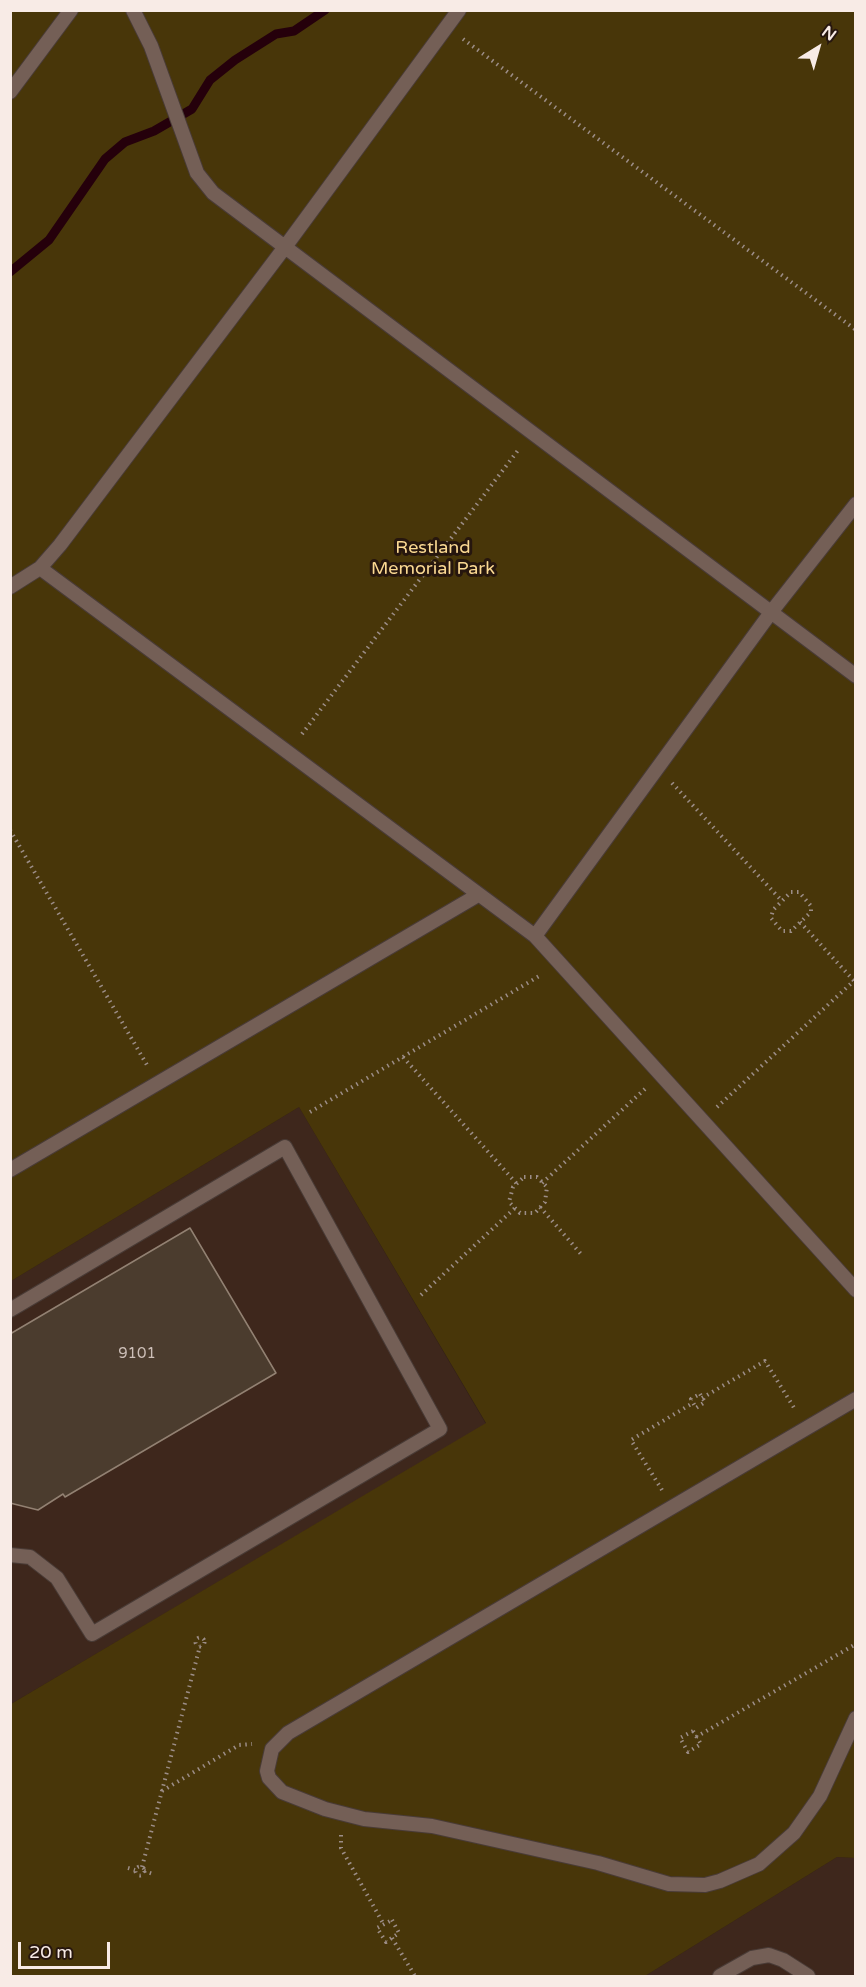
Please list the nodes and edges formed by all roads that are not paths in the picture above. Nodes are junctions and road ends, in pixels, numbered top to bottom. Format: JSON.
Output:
{"nodes":[{"id":1,"x":71,"y":10,"type":"edge"},
{"id":2,"x":133,"y":10,"type":"edge"},
{"id":3,"x":459,"y":10,"type":"edge"},
{"id":4,"x":10,"y":92,"type":"edge"},
{"id":5,"x":285,"y":248,"type":"junction"},
{"id":6,"x":855,"y":504,"type":"edge"},
{"id":7,"x":40,"y":568,"type":"junction"},
{"id":8,"x":10,"y":586,"type":"edge"},
{"id":9,"x":772,"y":611,"type":"junction"},
{"id":10,"x":855,"y":676,"type":"edge"},
{"id":11,"x":478,"y":895,"type":"junction"},
{"id":12,"x":535,"y":936,"type":"junction"},
{"id":13,"x":10,"y":1170,"type":"edge"},
{"id":14,"x":855,"y":1290,"type":"edge"},
{"id":15,"x":10,"y":1310,"type":"edge"},
{"id":16,"x":855,"y":1399,"type":"edge"},
{"id":17,"x":10,"y":1555,"type":"edge"},
{"id":18,"x":855,"y":1718,"type":"edge"},
{"id":19,"x":720,"y":1977,"type":"edge"},
{"id":20,"x":808,"y":1977,"type":"edge"}],
"edges":[{"from":1,"to":4,"type":"lane"},
{"from":2,"to":5,"type":"lane"},
{"from":3,"to":5,"type":"lane"},
{"from":5,"to":7,"type":"lane"},
{"from":5,"to":9,"type":"lane"},
{"from":6,"to":9,"type":"lane"},
{"from":7,"to":8,"type":"lane"},
{"from":7,"to":11,"type":"lane"},
{"from":9,"to":10,"type":"lane"},
{"from":9,"to":12,"type":"lane"},
{"from":11,"to":12,"type":"lane"},
{"from":11,"to":13,"type":"lane"},
{"from":12,"to":14,"type":"lane"},
{"from":15,"to":17,"type":"lane"},
{"from":16,"to":18,"type":"lane"},
{"from":19,"to":20,"type":"lane"}]}
